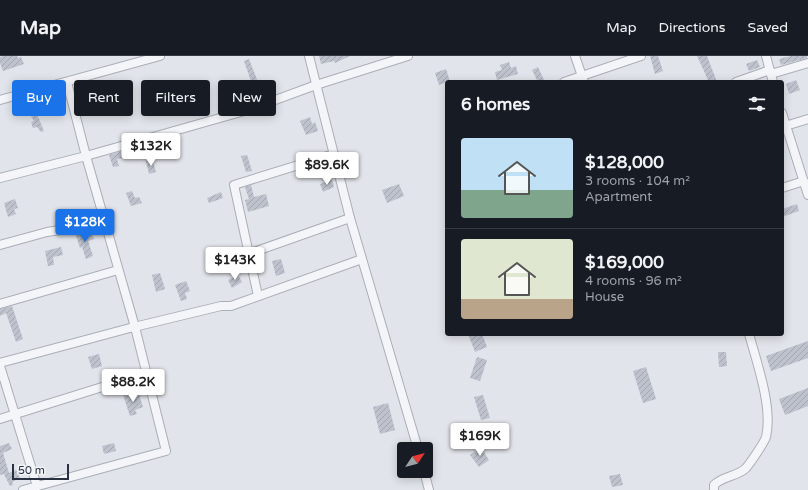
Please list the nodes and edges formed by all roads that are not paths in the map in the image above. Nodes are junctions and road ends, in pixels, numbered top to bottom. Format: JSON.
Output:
{"nodes":[{"id":1,"x":160,"y":56,"type":"edge"},
{"id":2,"x":309,"y":56,"type":"edge"},
{"id":3,"x":408,"y":56,"type":"edge"},
{"id":4,"x":575,"y":56,"type":"edge"},
{"id":5,"x":642,"y":56,"type":"edge"},
{"id":6,"x":766,"y":56,"type":"edge"},
{"id":7,"x":808,"y":63,"type":"edge"},
{"id":8,"x":771,"y":75,"type":"edge"},
{"id":9,"x":583,"y":79,"type":"edge"},
{"id":10,"x":746,"y":80,"type":"edge"},
{"id":11,"x":67,"y":82,"type":"junction"},
{"id":12,"x":316,"y":85,"type":"junction"},
{"id":13,"x":0,"y":100,"type":"edge"},
{"id":14,"x":808,"y":119,"type":"edge"},
{"id":15,"x":784,"y":127,"type":"edge"},
{"id":16,"x":334,"y":154,"type":"junction"},
{"id":17,"x":86,"y":156,"type":"junction"},
{"id":18,"x":0,"y":178,"type":"edge"},
{"id":19,"x":804,"y":181,"type":"junction"},
{"id":20,"x":784,"y":187,"type":"edge"},
{"id":21,"x":808,"y":195,"type":"edge"},
{"id":22,"x":350,"y":218,"type":"junction"},
{"id":23,"x":104,"y":220,"type":"junction"},
{"id":24,"x":0,"y":245,"type":"edge"},
{"id":25,"x":248,"y":254,"type":"junction"},
{"id":26,"x":362,"y":259,"type":"junction"},
{"id":27,"x":118,"y":270,"type":"junction"},
{"id":28,"x":258,"y":296,"type":"junction"},
{"id":29,"x":0,"y":304,"type":"edge"},
{"id":30,"x":135,"y":327,"type":"junction"},
{"id":31,"x":750,"y":336,"type":"edge"},
{"id":32,"x":0,"y":364,"type":"edge"},
{"id":33,"x":147,"y":373,"type":"junction"},
{"id":34,"x":16,"y":414,"type":"junction"},
{"id":35,"x":0,"y":419,"type":"edge"},
{"id":36,"x":416,"y":442,"type":"edge"},
{"id":37,"x":426,"y":478,"type":"edge"},
{"id":38,"x":37,"y":486,"type":"junction"},
{"id":39,"x":23,"y":490,"type":"edge"},
{"id":40,"x":430,"y":490,"type":"edge"},
{"id":41,"x":714,"y":490,"type":"edge"}],
"edges":[{"from":1,"to":11,"type":"street"},
{"from":2,"to":12,"type":"street"},
{"from":3,"to":12,"type":"street"},
{"from":4,"to":9,"type":"street"},
{"from":5,"to":9,"type":"street"},
{"from":6,"to":8,"type":"street"},
{"from":7,"to":8,"type":"street"},
{"from":8,"to":10,"type":"street"},
{"from":11,"to":13,"type":"street"},
{"from":11,"to":17,"type":"street"},
{"from":12,"to":16,"type":"street"},
{"from":12,"to":17,"type":"street"},
{"from":14,"to":15,"type":"street"},
{"from":15,"to":19,"type":"street"},
{"from":16,"to":22,"type":"street"},
{"from":16,"to":25,"type":"street"},
{"from":17,"to":18,"type":"street"},
{"from":17,"to":23,"type":"street"},
{"from":19,"to":20,"type":"street"},
{"from":19,"to":21,"type":"street"},
{"from":22,"to":25,"type":"street"},
{"from":22,"to":26,"type":"street"},
{"from":23,"to":24,"type":"street"},
{"from":23,"to":27,"type":"street"},
{"from":25,"to":28,"type":"street"},
{"from":26,"to":28,"type":"street"},
{"from":26,"to":36,"type":"street"},
{"from":27,"to":29,"type":"street"},
{"from":27,"to":30,"type":"street"},
{"from":28,"to":30,"type":"street"},
{"from":30,"to":32,"type":"street"},
{"from":30,"to":33,"type":"street"},
{"from":31,"to":41,"type":"street"},
{"from":32,"to":34,"type":"street"},
{"from":33,"to":34,"type":"street"},
{"from":33,"to":38,"type":"street"},
{"from":34,"to":35,"type":"street"},
{"from":34,"to":38,"type":"street"},
{"from":37,"to":40,"type":"street"},
{"from":38,"to":39,"type":"street"}]}
